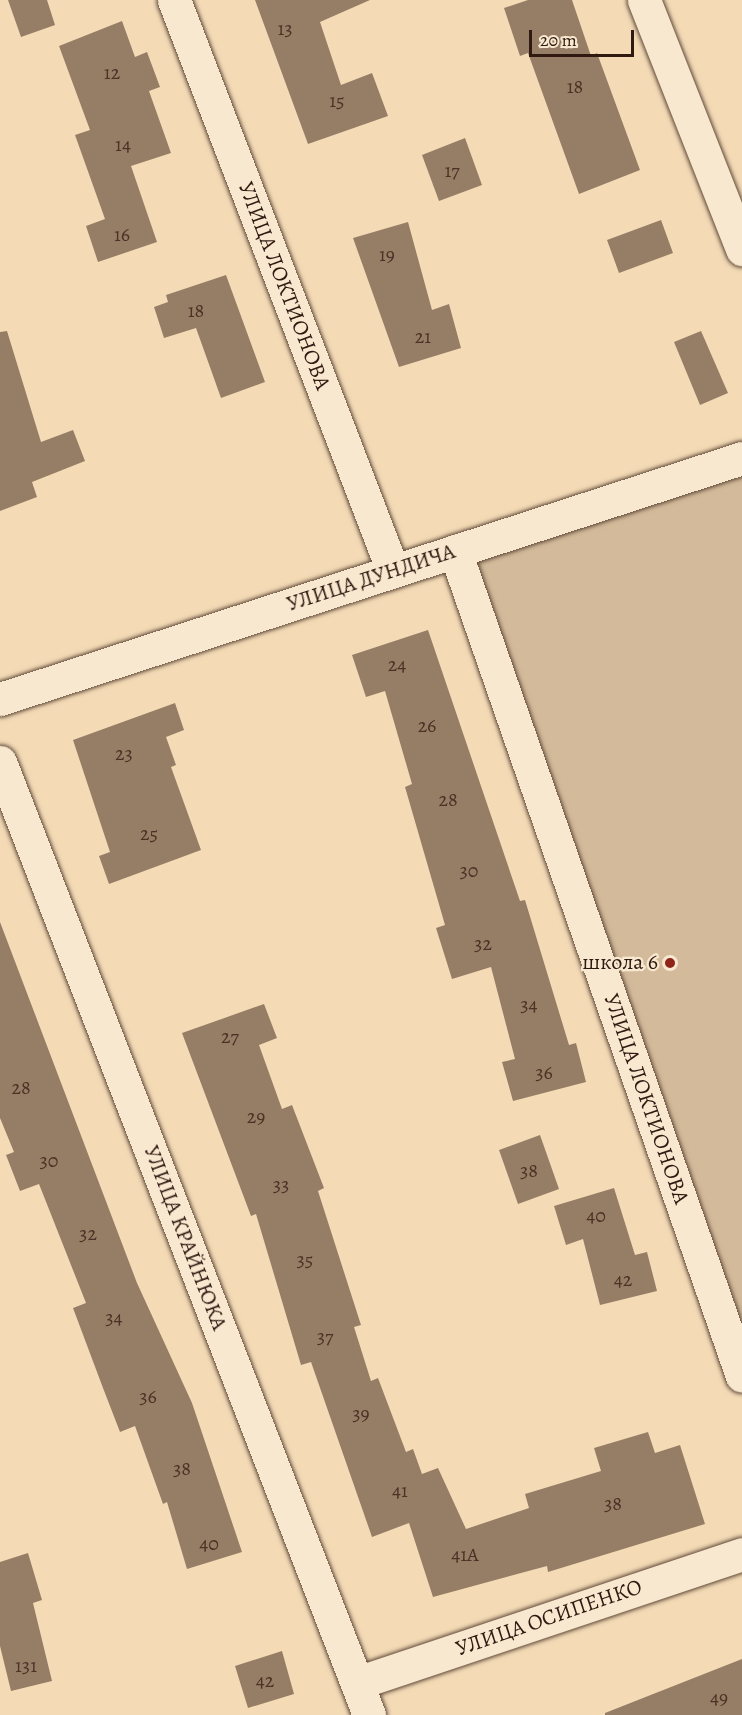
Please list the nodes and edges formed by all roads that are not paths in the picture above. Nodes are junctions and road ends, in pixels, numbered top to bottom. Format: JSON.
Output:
{"nodes":[{"id":1,"x":174,"y":0,"type":"edge"},
{"id":2,"x":644,"y":0,"type":"edge"},
{"id":3,"x":742,"y":249,"type":"edge"},
{"id":4,"x":742,"y":458,"type":"edge"},
{"id":5,"x":455,"y":551,"type":"junction"},
{"id":6,"x":393,"y":571,"type":"junction"},
{"id":7,"x":0,"y":699,"type":"edge"},
{"id":8,"x":0,"y":762,"type":"edge"},
{"id":9,"x":742,"y":1376,"type":"edge"},
{"id":10,"x":742,"y":1554,"type":"edge"},
{"id":11,"x":357,"y":1683,"type":"junction"},
{"id":12,"x":369,"y":1715,"type":"edge"}],
"edges":[{"from":1,"to":6,"type":"street","name":"УЛИЦА ЛОКТИОНОВА"},
{"from":2,"to":3,"type":"street"},
{"from":4,"to":5,"type":"street","name":"УЛИЦА ДУНДИЧА"},
{"from":5,"to":6,"type":"street","name":"УЛИЦА ДУНДИЧА"},
{"from":5,"to":9,"type":"street","name":"УЛИЦА ЛОКТИОНОВА"},
{"from":6,"to":7,"type":"street","name":"УЛИЦА ДУНДИЧА"},
{"from":8,"to":11,"type":"street","name":"УЛИЦА КРАЙНЮКА"},
{"from":10,"to":11,"type":"street","name":"УЛИЦА ОСИПЕНКО"},
{"from":11,"to":12,"type":"street","name":"УЛИЦА КРАЙНЮКА"}]}
